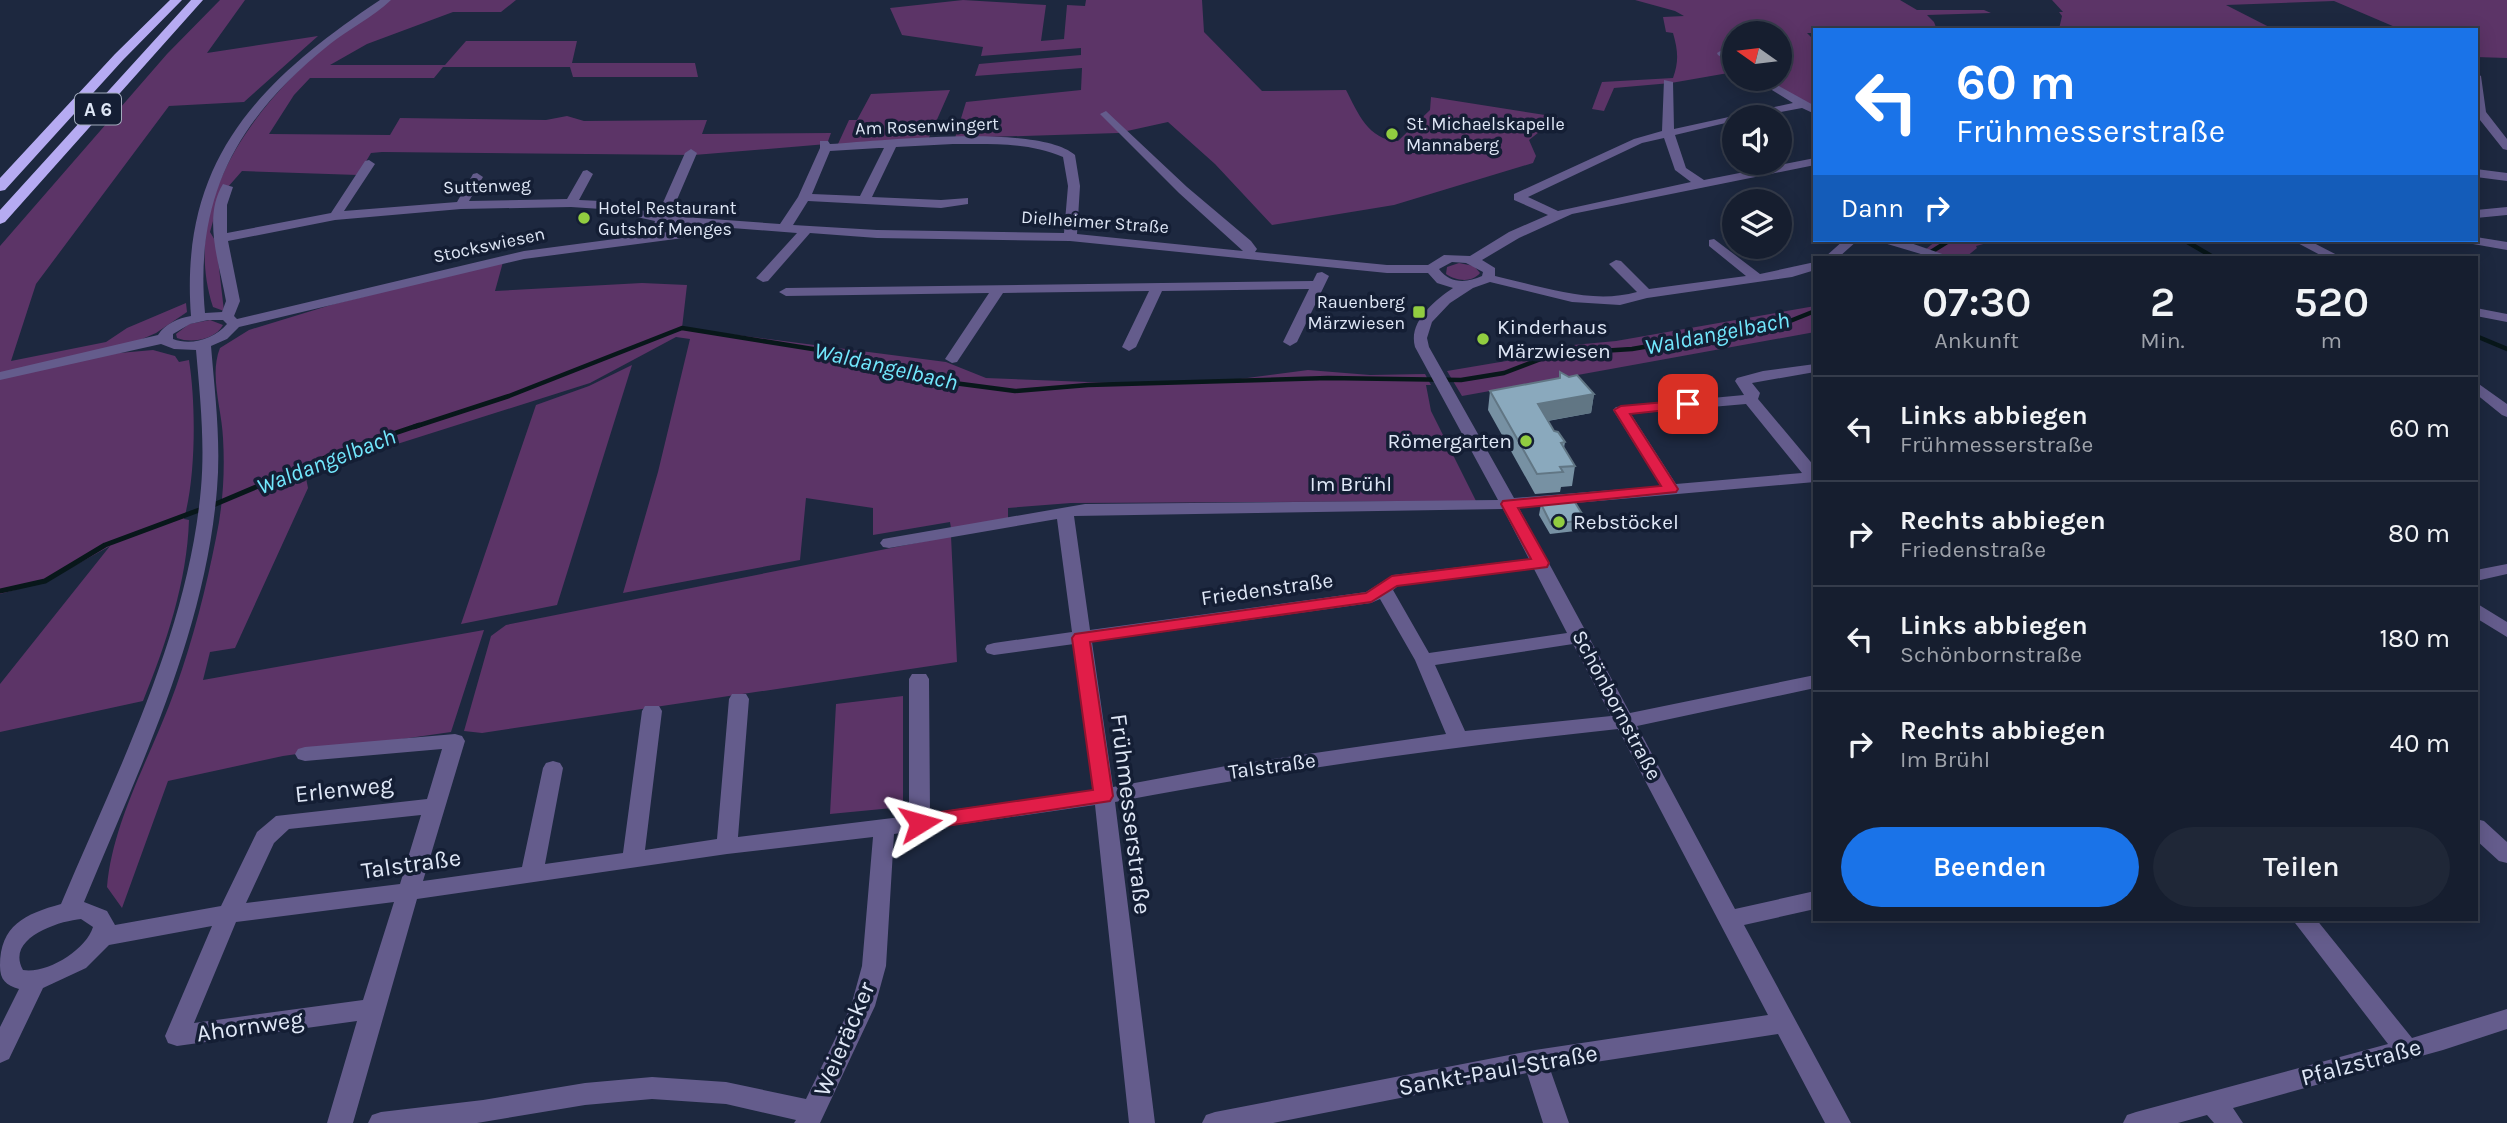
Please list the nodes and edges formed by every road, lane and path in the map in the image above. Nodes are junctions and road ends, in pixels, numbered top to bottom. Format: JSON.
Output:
{"nodes":[{"id":1,"x":176,"y":0,"type":"edge"},
{"id":2,"x":197,"y":0,"type":"edge"},
{"id":3,"x":386,"y":0,"type":"edge"},
{"id":4,"x":1668,"y":82,"type":"dead end"},
{"id":5,"x":1779,"y":91,"type":"edge"},
{"id":6,"x":2478,"y":94,"type":"edge"},
{"id":7,"x":1802,"y":105,"type":"junction"},
{"id":8,"x":1813,"y":110,"type":"edge"},
{"id":9,"x":1106,"y":114,"type":"dead end"},
{"id":10,"x":1668,"y":133,"type":"junction"},
{"id":11,"x":891,"y":145,"type":"junction"},
{"id":12,"x":2507,"y":147,"type":"edge"},
{"id":13,"x":691,"y":153,"type":"dead end"},
{"id":14,"x":1813,"y":161,"type":"edge"},
{"id":15,"x":369,"y":164,"type":"dead end"},
{"id":16,"x":2478,"y":173,"type":"edge"},
{"id":17,"x":587,"y":174,"type":"dead end"},
{"id":18,"x":477,"y":177,"type":"dead end"},
{"id":19,"x":2507,"y":177,"type":"edge"},
{"id":20,"x":1702,"y":184,"type":"junction"},
{"id":21,"x":0,"y":187,"type":"edge"},
{"id":22,"x":227,"y":187,"type":"dead end"},
{"id":23,"x":804,"y":197,"type":"junction"},
{"id":24,"x":865,"y":199,"type":"junction"},
{"id":25,"x":964,"y":201,"type":"dead end"},
{"id":26,"x":571,"y":203,"type":"junction"},
{"id":27,"x":461,"y":205,"type":"junction"},
{"id":28,"x":2507,"y":211,"type":"edge"},
{"id":29,"x":1551,"y":212,"type":"junction"},
{"id":30,"x":2478,"y":214,"type":"edge"},
{"id":31,"x":335,"y":216,"type":"junction"},
{"id":32,"x":0,"y":219,"type":"edge"},
{"id":33,"x":665,"y":219,"type":"junction"},
{"id":34,"x":755,"y":226,"type":"junction"},
{"id":35,"x":784,"y":228,"type":"junction"},
{"id":36,"x":807,"y":229,"type":"junction"},
{"id":37,"x":653,"y":236,"type":"junction"},
{"id":38,"x":1070,"y":237,"type":"junction"},
{"id":39,"x":221,"y":238,"type":"junction"},
{"id":40,"x":1847,"y":242,"type":"edge"},
{"id":41,"x":1896,"y":242,"type":"edge"},
{"id":42,"x":2302,"y":242,"type":"edge"},
{"id":43,"x":1714,"y":243,"type":"dead end"},
{"id":44,"x":2473,"y":246,"type":"edge"},
{"id":45,"x":2507,"y":246,"type":"edge"},
{"id":46,"x":1248,"y":254,"type":"junction"},
{"id":47,"x":1832,"y":256,"type":"edge"},
{"id":48,"x":1941,"y":256,"type":"edge"},
{"id":49,"x":2332,"y":256,"type":"edge"},
{"id":50,"x":1472,"y":260,"type":"junction"},
{"id":51,"x":1329,"y":263,"type":"junction"},
{"id":52,"x":1616,"y":264,"type":"dead end"},
{"id":53,"x":1813,"y":267,"type":"edge"},
{"id":54,"x":1432,"y":269,"type":"junction"},
{"id":55,"x":763,"y":278,"type":"dead end"},
{"id":56,"x":1488,"y":278,"type":"junction"},
{"id":57,"x":1758,"y":279,"type":"junction"},
{"id":58,"x":1318,"y":285,"type":"junction"},
{"id":59,"x":1157,"y":286,"type":"junction"},
{"id":60,"x":1000,"y":288,"type":"junction"},
{"id":61,"x":1449,"y":288,"type":"junction"},
{"id":62,"x":786,"y":292,"type":"dead end"},
{"id":63,"x":1646,"y":294,"type":"junction"},
{"id":64,"x":2478,"y":312,"type":"edge"},
{"id":65,"x":231,"y":316,"type":"junction"},
{"id":66,"x":198,"y":317,"type":"junction"},
{"id":67,"x":2507,"y":318,"type":"edge"},
{"id":68,"x":166,"y":338,"type":"junction"},
{"id":69,"x":1290,"y":342,"type":"dead end"},
{"id":70,"x":203,"y":343,"type":"junction"},
{"id":71,"x":1129,"y":346,"type":"dead end"},
{"id":72,"x":952,"y":359,"type":"dead end"},
{"id":73,"x":1813,"y":368,"type":"edge"},
{"id":74,"x":0,"y":376,"type":"edge"},
{"id":75,"x":2478,"y":388,"type":"edge"},
{"id":76,"x":1750,"y":399,"type":"junction"},
{"id":77,"x":2507,"y":412,"type":"edge"},
{"id":78,"x":1813,"y":476,"type":"edge"},
{"id":79,"x":1813,"y":477,"type":"edge"},
{"id":80,"x":1671,"y":489,"type":"junction"},
{"id":81,"x":1509,"y":504,"type":"junction"},
{"id":82,"x":1065,"y":512,"type":"junction"},
{"id":83,"x":889,"y":543,"type":"dead end"},
{"id":84,"x":1541,"y":563,"type":"junction"},
{"id":85,"x":2507,"y":569,"type":"edge"},
{"id":86,"x":2478,"y":576,"type":"edge"},
{"id":87,"x":1383,"y":588,"type":"junction"},
{"id":88,"x":2478,"y":609,"type":"edge"},
{"id":89,"x":2507,"y":631,"type":"edge"},
{"id":90,"x":1580,"y":637,"type":"junction"},
{"id":91,"x":1081,"y":638,"type":"junction"},
{"id":92,"x":994,"y":649,"type":"dead end"},
{"id":93,"x":1424,"y":660,"type":"junction"},
{"id":94,"x":919,"y":679,"type":"dead end"},
{"id":95,"x":1813,"y":681,"type":"edge"},
{"id":96,"x":739,"y":698,"type":"dead end"},
{"id":97,"x":652,"y":711,"type":"dead end"},
{"id":98,"x":1626,"y":722,"type":"junction"},
{"id":99,"x":1458,"y":739,"type":"junction"},
{"id":100,"x":305,"y":754,"type":"dead end"},
{"id":101,"x":553,"y":768,"type":"dead end"},
{"id":102,"x":1104,"y":796,"type":"junction"},
{"id":103,"x":436,"y":806,"type":"junction"},
{"id":104,"x":920,"y":823,"type":"junction"},
{"id":105,"x":884,"y":828,"type":"junction"},
{"id":106,"x":2478,"y":829,"type":"edge"},
{"id":107,"x":727,"y":846,"type":"junction"},
{"id":108,"x":2507,"y":855,"type":"edge"},
{"id":109,"x":633,"y":859,"type":"junction"},
{"id":110,"x":532,"y":873,"type":"junction"},
{"id":111,"x":408,"y":892,"type":"junction"},
{"id":112,"x":1813,"y":900,"type":"edge"},
{"id":113,"x":69,"y":911,"type":"junction"},
{"id":114,"x":228,"y":914,"type":"junction"},
{"id":115,"x":1729,"y":919,"type":"junction"},
{"id":116,"x":2305,"y":921,"type":"edge"},
{"id":117,"x":102,"y":937,"type":"junction"},
{"id":118,"x":3,"y":950,"type":"edge"},
{"id":119,"x":35,"y":981,"type":"junction"},
{"id":120,"x":372,"y":1009,"type":"junction"},
{"id":121,"x":2507,"y":1018,"type":"edge"},
{"id":122,"x":1783,"y":1023,"type":"junction"},
{"id":123,"x":2407,"y":1050,"type":"junction"},
{"id":124,"x":0,"y":1052,"type":"edge"},
{"id":125,"x":1535,"y":1061,"type":"junction"},
{"id":126,"x":2213,"y":1103,"type":"junction"},
{"id":127,"x":809,"y":1118,"type":"edge"},
{"id":128,"x":340,"y":1123,"type":"edge"},
{"id":129,"x":382,"y":1123,"type":"edge"},
{"id":130,"x":1142,"y":1123,"type":"edge"},
{"id":131,"x":1214,"y":1123,"type":"edge"},
{"id":132,"x":1556,"y":1123,"type":"edge"},
{"id":133,"x":1838,"y":1123,"type":"edge"},
{"id":134,"x":2136,"y":1123,"type":"edge"},
{"id":135,"x":2230,"y":1123,"type":"edge"}],
"edges":[{"from":1,"to":21,"type":"highway","number":"A 6"},
{"from":2,"to":32,"type":"highway","number":"A 6"},
{"from":3,"to":66,"type":"street"},
{"from":4,"to":10,"type":"street"},
{"from":5,"to":7,"type":"street"},
{"from":6,"to":12,"type":"street"},
{"from":7,"to":8,"type":"street"},
{"from":7,"to":10,"type":"street"},
{"from":9,"to":46,"type":"street"},
{"from":10,"to":20,"type":"street"},
{"from":10,"to":29,"type":"street"},
{"from":11,"to":23,"type":"street","name":"Am Rosenwingert"},
{"from":11,"to":24,"type":"street"},
{"from":11,"to":38,"type":"street","name":"Am Rosenwingert"},
{"from":13,"to":33,"type":"street"},
{"from":14,"to":20,"type":"street","name":"Dielheimer Straße"},
{"from":15,"to":31,"type":"street"},
{"from":16,"to":19,"type":"street"},
{"from":17,"to":26,"type":"street"},
{"from":18,"to":27,"type":"street"},
{"from":20,"to":29,"type":"street","name":"Dielheimer Straße"},
{"from":22,"to":39,"type":"street"},
{"from":23,"to":24,"type":"street"},
{"from":23,"to":35,"type":"street"},
{"from":24,"to":25,"type":"street"},
{"from":26,"to":27,"type":"street","name":"Suttenweg"},
{"from":26,"to":33,"type":"street","name":"Suttenweg"},
{"from":27,"to":31,"type":"street","name":"Suttenweg"},
{"from":28,"to":30,"type":"street"},
{"from":29,"to":50,"type":"street","name":"Dielheimer Straße"},
{"from":31,"to":39,"type":"street","name":"Suttenweg"},
{"from":33,"to":34,"type":"street","name":"Suttenweg"},
{"from":33,"to":37,"type":"street"},
{"from":34,"to":35,"type":"street","name":"Dielheimer Straße"},
{"from":34,"to":37,"type":"street","name":"Stockswiesen"},
{"from":35,"to":36,"type":"street","name":"Dielheimer Straße"},
{"from":36,"to":38,"type":"street","name":"Dielheimer Straße"},
{"from":36,"to":55,"type":"street"},
{"from":37,"to":65,"type":"street","name":"Stockswiesen"},
{"from":38,"to":46,"type":"street","name":"Dielheimer Straße"},
{"from":39,"to":65,"type":"street"},
{"from":40,"to":47,"type":"street"},
{"from":41,"to":48,"type":"street"},
{"from":42,"to":49,"type":"street"},
{"from":43,"to":57,"type":"street"},
{"from":44,"to":45,"type":"street"},
{"from":46,"to":51,"type":"street","name":"Dielheimer Straße"},
{"from":50,"to":54,"type":"street","name":"Dielheimer Straße"},
{"from":50,"to":56,"type":"street"},
{"from":51,"to":54,"type":"street","name":"Dielheimer Straße"},
{"from":51,"to":58,"type":"street"},
{"from":52,"to":63,"type":"street"},
{"from":53,"to":57,"type":"street"},
{"from":54,"to":61,"type":"street"},
{"from":56,"to":61,"type":"street","name":"Schönbornstraße"},
{"from":56,"to":63,"type":"street"},
{"from":57,"to":63,"type":"street"},
{"from":58,"to":59,"type":"street"},
{"from":58,"to":69,"type":"street"},
{"from":59,"to":60,"type":"street"},
{"from":59,"to":71,"type":"street"},
{"from":60,"to":62,"type":"street"},
{"from":60,"to":72,"type":"street"},
{"from":61,"to":81,"type":"street","name":"Schönbornstraße"},
{"from":64,"to":67,"type":"street"},
{"from":65,"to":66,"type":"street"},
{"from":65,"to":70,"type":"street"},
{"from":66,"to":68,"type":"street"},
{"from":68,"to":70,"type":"street"},
{"from":68,"to":74,"type":"street"},
{"from":70,"to":113,"type":"street"},
{"from":73,"to":76,"type":"street"},
{"from":75,"to":77,"type":"street"},
{"from":76,"to":78,"type":"street"},
{"from":76,"to":80,"type":"street"},
{"from":79,"to":80,"type":"street","name":"Im Brühl"},
{"from":80,"to":81,"type":"street","name":"Im Brühl"},
{"from":81,"to":82,"type":"street","name":"Im Brühl"},
{"from":81,"to":84,"type":"street","name":"Schönbornstraße"},
{"from":82,"to":83,"type":"street","name":"Im Brühl"},
{"from":82,"to":91,"type":"street","name":"Frühmesserstraße"},
{"from":84,"to":87,"type":"street","name":"Friedenstraße"},
{"from":84,"to":90,"type":"street","name":"Schönbornstraße"},
{"from":85,"to":86,"type":"street"},
{"from":87,"to":91,"type":"street","name":"Friedenstraße"},
{"from":87,"to":93,"type":"street"},
{"from":88,"to":89,"type":"street"},
{"from":90,"to":93,"type":"street"},
{"from":90,"to":98,"type":"street","name":"Schönbornstraße"},
{"from":91,"to":92,"type":"street","name":"Friedenstraße"},
{"from":91,"to":102,"type":"street","name":"Frühmesserstraße"},
{"from":93,"to":99,"type":"street"},
{"from":94,"to":104,"type":"street"},
{"from":95,"to":98,"type":"street","name":"Talstraße"},
{"from":96,"to":107,"type":"street"},
{"from":97,"to":109,"type":"street"},
{"from":98,"to":99,"type":"street","name":"Talstraße"},
{"from":98,"to":115,"type":"street","name":"Schönbornstraße"},
{"from":99,"to":102,"type":"street","name":"Talstraße"},
{"from":100,"to":103,"type":"street"},
{"from":101,"to":110,"type":"street"},
{"from":102,"to":104,"type":"street","name":"Talstraße"},
{"from":102,"to":130,"type":"street","name":"Frühmesserstraße"},
{"from":103,"to":111,"type":"street"},
{"from":103,"to":114,"type":"street","name":"Erlenweg"},
{"from":104,"to":105,"type":"street","name":"Talstraße"},
{"from":105,"to":107,"type":"street","name":"Talstraße"},
{"from":105,"to":127,"type":"street","name":"Weieräcker"},
{"from":106,"to":108,"type":"street"},
{"from":107,"to":109,"type":"street","name":"Talstraße"},
{"from":109,"to":110,"type":"street","name":"Talstraße"},
{"from":110,"to":111,"type":"street","name":"Talstraße"},
{"from":111,"to":114,"type":"street","name":"Talstraße"},
{"from":111,"to":120,"type":"street"},
{"from":112,"to":115,"type":"street"},
{"from":113,"to":117,"type":"street"},
{"from":113,"to":118,"type":"street"},
{"from":114,"to":117,"type":"street","name":"Talstraße"},
{"from":114,"to":120,"type":"street","name":"Ahornweg"},
{"from":115,"to":122,"type":"street","name":"Schönbornstraße"},
{"from":116,"to":123,"type":"street"},
{"from":117,"to":119,"type":"street"},
{"from":118,"to":119,"type":"street"},
{"from":119,"to":124,"type":"street"},
{"from":120,"to":128,"type":"street"},
{"from":121,"to":123,"type":"street","name":"Pfalzstraße"},
{"from":122,"to":125,"type":"street","name":"Sankt-Paul-Straße"},
{"from":122,"to":133,"type":"street","name":"Schönbornstraße"},
{"from":123,"to":126,"type":"street","name":"Pfalzstraße"},
{"from":125,"to":131,"type":"street","name":"Sankt-Paul-Straße"},
{"from":125,"to":132,"type":"street"},
{"from":126,"to":134,"type":"street","name":"Pfalzstraße"},
{"from":126,"to":135,"type":"street"},
{"from":127,"to":129,"type":"street"}]}
